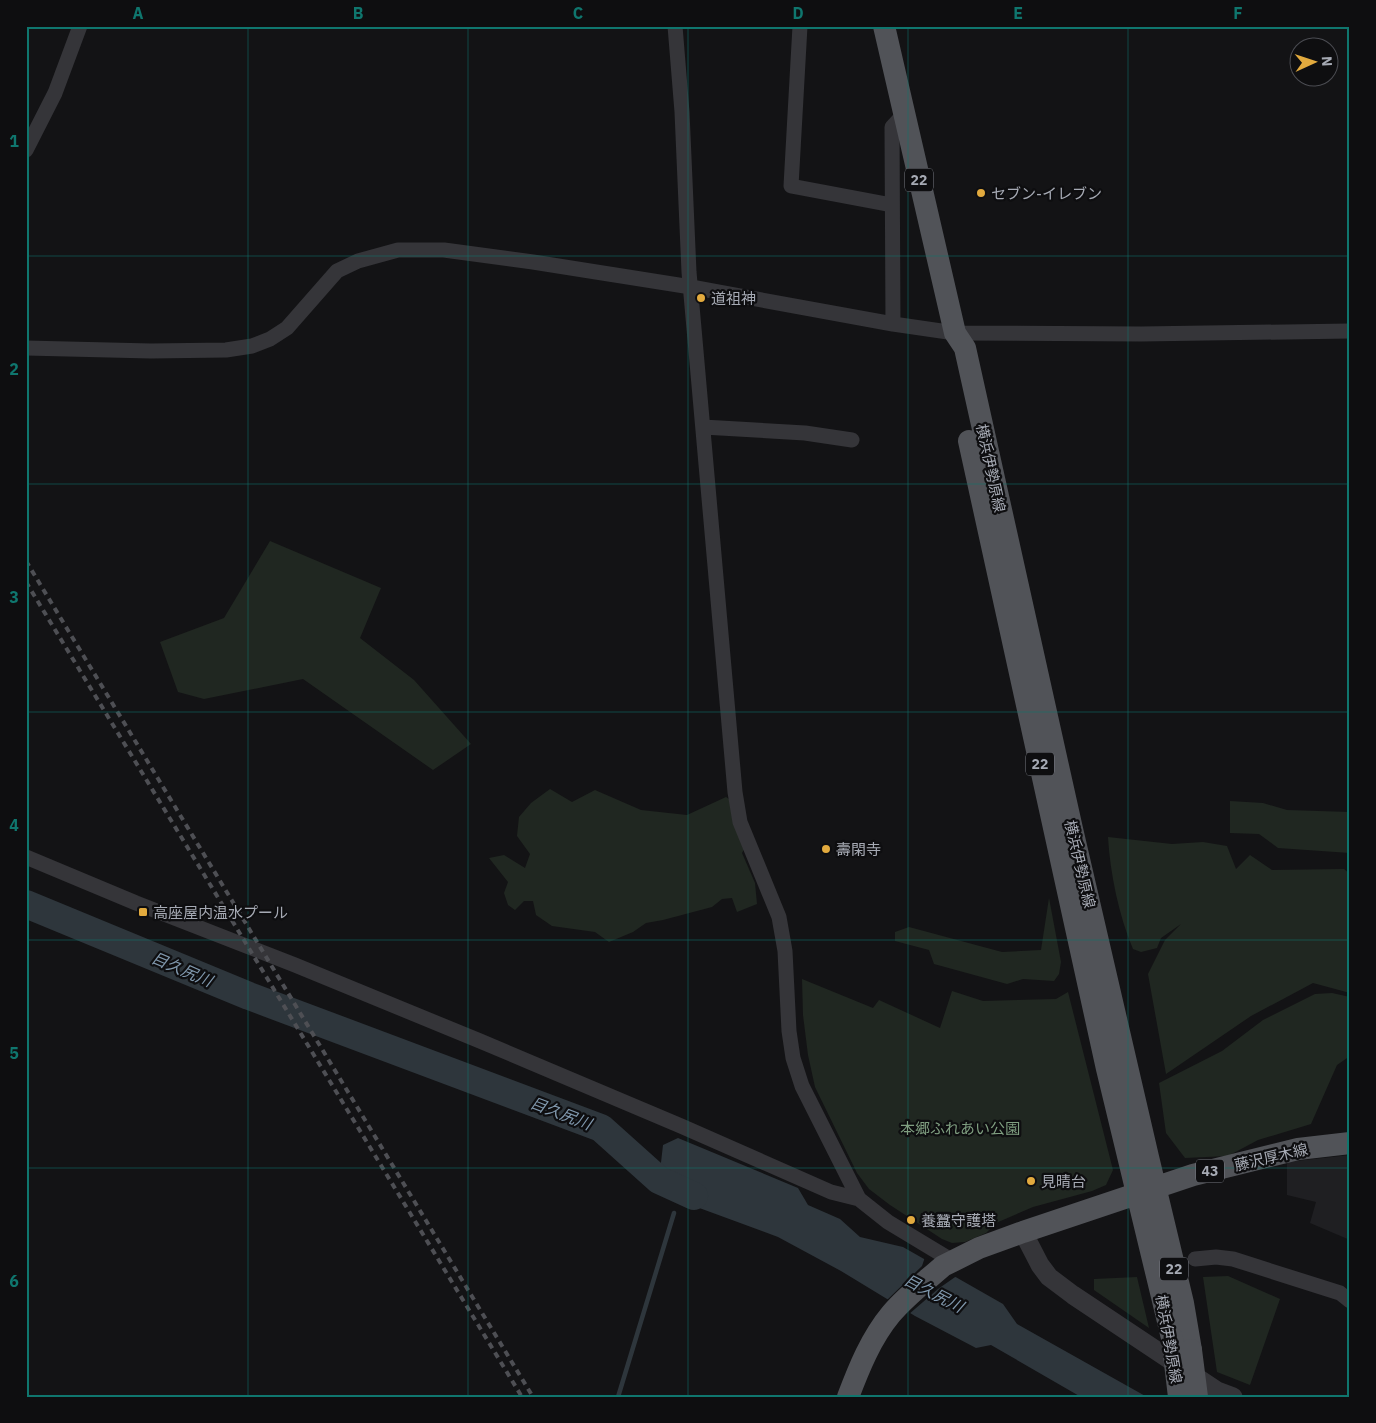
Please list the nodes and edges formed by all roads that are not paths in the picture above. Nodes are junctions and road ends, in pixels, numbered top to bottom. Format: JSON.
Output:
{"nodes":[{"id":1,"x":80,"y":26,"type":"edge"},
{"id":2,"x":675,"y":26,"type":"edge"},
{"id":3,"x":800,"y":26,"type":"edge"},
{"id":4,"x":884,"y":26,"type":"edge"},
{"id":5,"x":904,"y":114,"type":"junction"},
{"id":6,"x":26,"y":150,"type":"edge"},
{"id":7,"x":892,"y":205,"type":"junction"},
{"id":8,"x":691,"y":287,"type":"junction"},
{"id":9,"x":892,"y":324,"type":"junction"},
{"id":10,"x":1350,"y":331,"type":"edge"},
{"id":11,"x":955,"y":333,"type":"junction"},
{"id":12,"x":26,"y":348,"type":"edge"},
{"id":13,"x":703,"y":427,"type":"junction"},
{"id":14,"x":852,"y":440,"type":"dead end"},
{"id":15,"x":26,"y":857,"type":"edge"},
{"id":16,"x":1350,"y":1142,"type":"edge"},
{"id":17,"x":1147,"y":1191,"type":"junction"},
{"id":18,"x":859,"y":1199,"type":"junction"},
{"id":19,"x":1023,"y":1232,"type":"junction"},
{"id":20,"x":1195,"y":1260,"type":"dead end"},
{"id":21,"x":950,"y":1261,"type":"junction"},
{"id":22,"x":1350,"y":1301,"type":"edge"},
{"id":23,"x":848,"y":1397,"type":"edge"},
{"id":24,"x":1179,"y":1397,"type":"edge"},
{"id":25,"x":1197,"y":1397,"type":"edge"},
{"id":26,"x":1233,"y":1397,"type":"edge"}],
"edges":[{"from":1,"to":6,"type":"street"},
{"from":2,"to":8,"type":"street"},
{"from":3,"to":7,"type":"street"},
{"from":4,"to":5,"type":"main road","name":"横浜伊勢原線","number":"22"},
{"from":5,"to":7,"type":"street"},
{"from":5,"to":11,"type":"main road","name":"横浜伊勢原線","number":"22"},
{"from":7,"to":9,"type":"street"},
{"from":8,"to":9,"type":"street"},
{"from":8,"to":12,"type":"street"},
{"from":8,"to":13,"type":"street"},
{"from":9,"to":11,"type":"street"},
{"from":10,"to":11,"type":"street"},
{"from":11,"to":17,"type":"main road","name":"横浜伊勢原線","number":"22"},
{"from":13,"to":14,"type":"street"},
{"from":13,"to":18,"type":"street"},
{"from":15,"to":18,"type":"street"},
{"from":16,"to":17,"type":"main road","name":"藤沢厚木線","number":"43"},
{"from":17,"to":19,"type":"main road"},
{"from":17,"to":24,"type":"main road","name":"横浜伊勢原線","number":"22","bridge":true},
{"from":17,"to":25,"type":"main road","name":"横浜伊勢原線","number":"22","bridge":true},
{"from":18,"to":21,"type":"street"},
{"from":19,"to":21,"type":"main road"},
{"from":19,"to":26,"type":"street"},
{"from":20,"to":22,"type":"street"},
{"from":21,"to":23,"type":"main road"}]}
